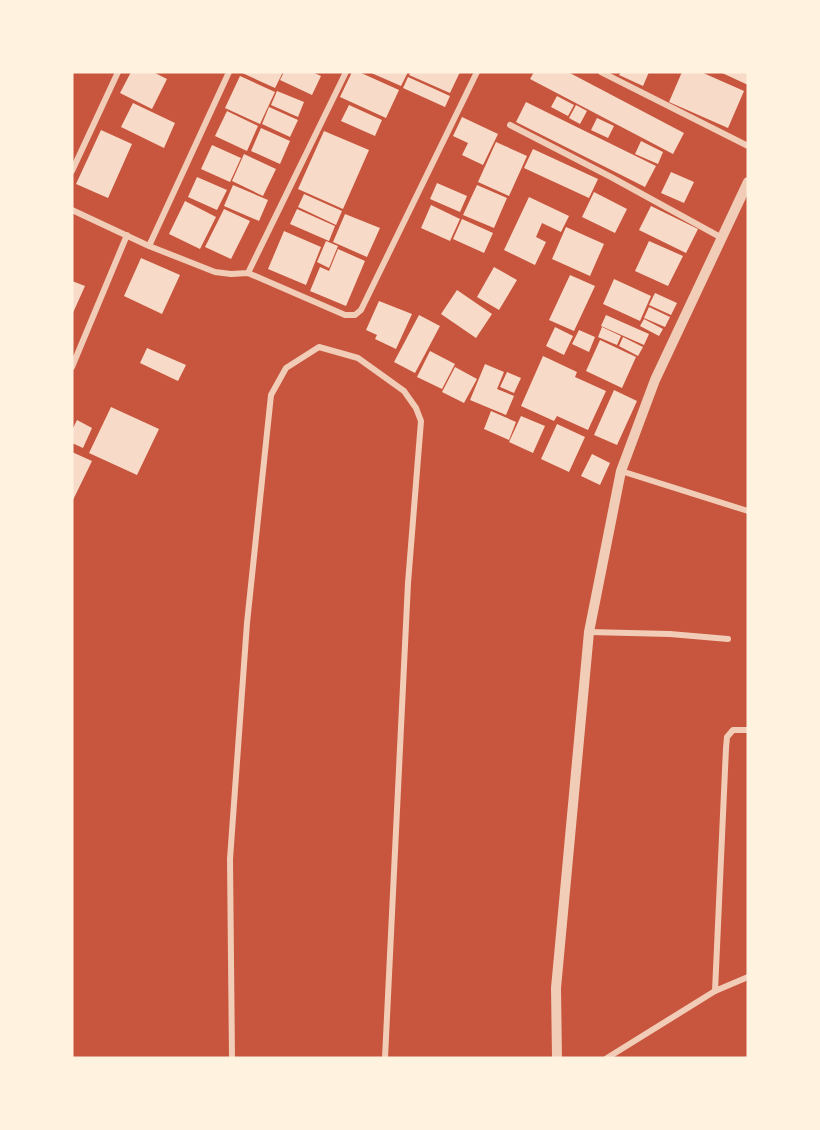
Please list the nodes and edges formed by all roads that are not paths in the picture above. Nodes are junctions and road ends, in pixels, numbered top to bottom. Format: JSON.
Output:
{"nodes":[{"id":1,"x":118,"y":72,"type":"edge"},
{"id":2,"x":229,"y":72,"type":"edge"},
{"id":3,"x":346,"y":72,"type":"edge"},
{"id":4,"x":477,"y":72,"type":"edge"},
{"id":5,"x":601,"y":72,"type":"edge"},
{"id":6,"x":510,"y":125,"type":"dead end"},
{"id":7,"x":748,"y":146,"type":"edge"},
{"id":8,"x":72,"y":171,"type":"edge"},
{"id":9,"x":748,"y":182,"type":"edge"},
{"id":10,"x":72,"y":210,"type":"edge"},
{"id":11,"x":127,"y":235,"type":"junction"},
{"id":12,"x":722,"y":238,"type":"junction"},
{"id":13,"x":149,"y":246,"type":"junction"},
{"id":14,"x":248,"y":273,"type":"junction"},
{"id":15,"x":72,"y":367,"type":"edge"},
{"id":16,"x":621,"y":471,"type":"junction"},
{"id":17,"x":748,"y":511,"type":"edge"},
{"id":18,"x":589,"y":632,"type":"junction"},
{"id":19,"x":728,"y":639,"type":"dead end"},
{"id":20,"x":748,"y":730,"type":"edge"},
{"id":21,"x":748,"y":977,"type":"edge"},
{"id":22,"x":715,"y":991,"type":"junction"},
{"id":23,"x":232,"y":1058,"type":"edge"},
{"id":24,"x":385,"y":1058,"type":"edge"},
{"id":25,"x":557,"y":1058,"type":"edge"},
{"id":26,"x":607,"y":1058,"type":"edge"}],
"edges":[{"from":1,"to":8,"type":"street"},
{"from":2,"to":13,"type":"street"},
{"from":3,"to":14,"type":"street"},
{"from":4,"to":14,"type":"street"},
{"from":5,"to":7,"type":"street"},
{"from":6,"to":12,"type":"street"},
{"from":9,"to":12,"type":"street"},
{"from":10,"to":11,"type":"street"},
{"from":11,"to":13,"type":"street"},
{"from":11,"to":15,"type":"street"},
{"from":12,"to":16,"type":"street"},
{"from":13,"to":14,"type":"street"},
{"from":16,"to":17,"type":"street"},
{"from":16,"to":18,"type":"street"},
{"from":18,"to":19,"type":"street"},
{"from":18,"to":25,"type":"street"},
{"from":20,"to":22,"type":"street"},
{"from":21,"to":22,"type":"street"},
{"from":22,"to":26,"type":"street"},
{"from":23,"to":24,"type":"street"}]}
